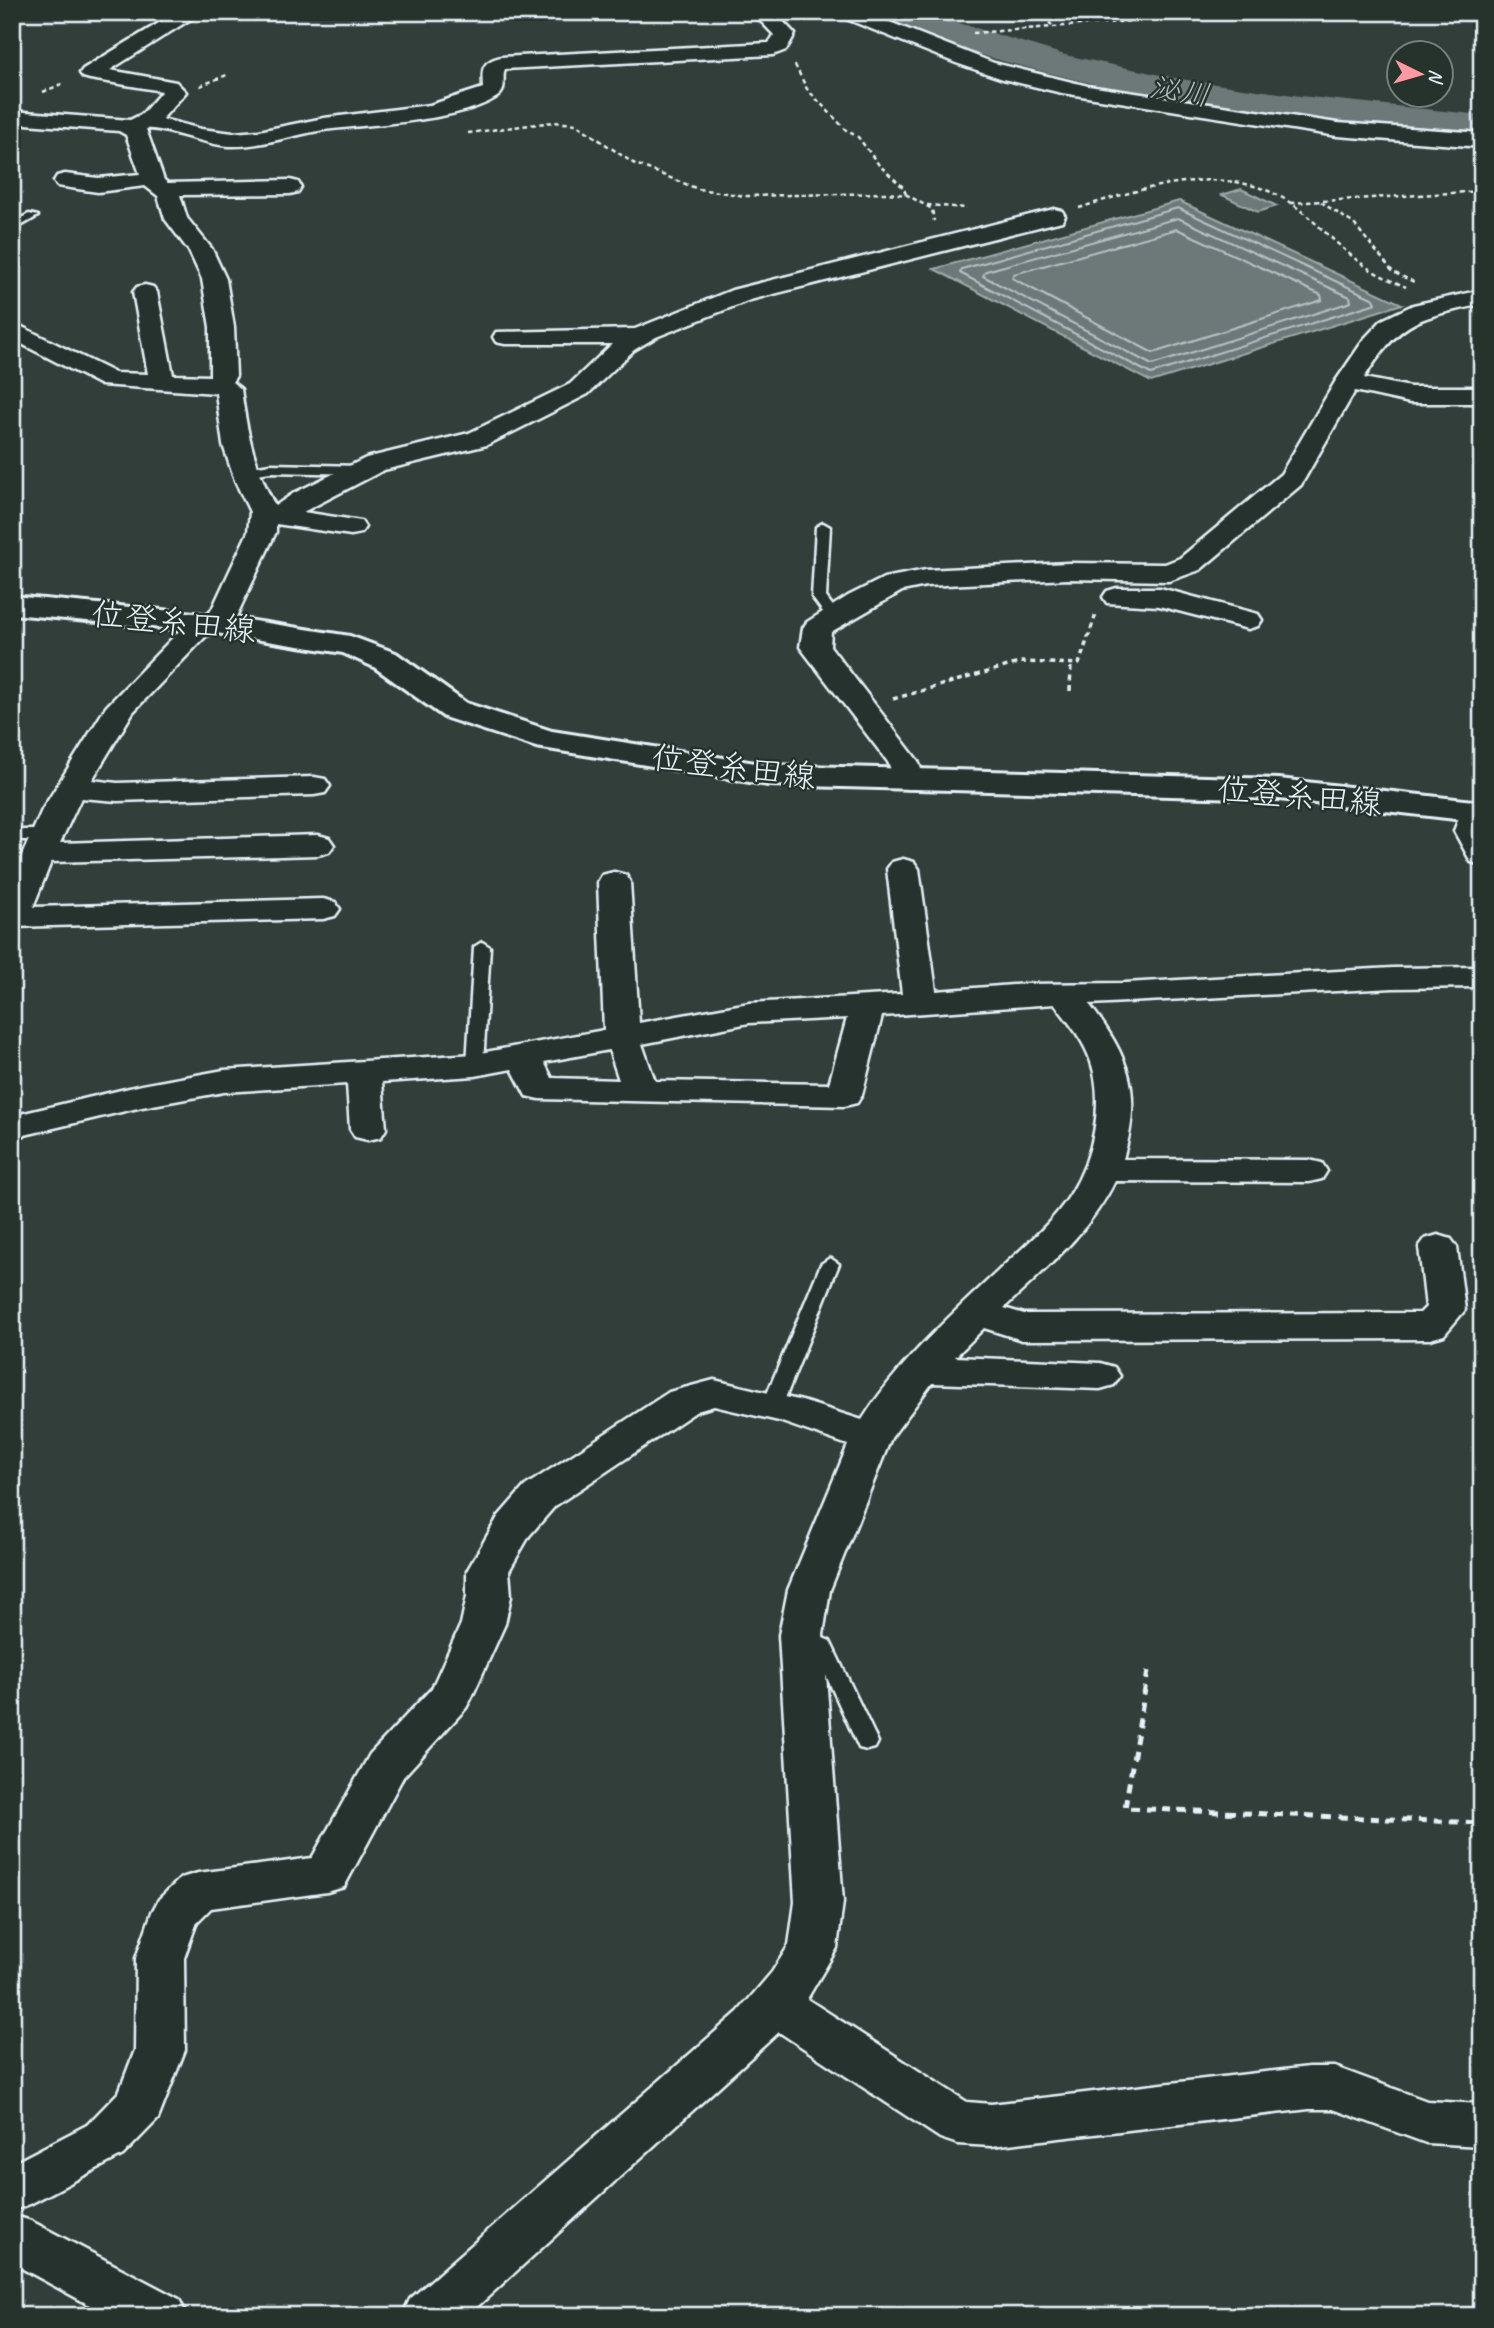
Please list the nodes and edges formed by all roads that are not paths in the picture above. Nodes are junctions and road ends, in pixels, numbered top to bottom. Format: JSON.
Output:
{"nodes":[{"id":1,"x":191,"y":12,"type":"edge"},
{"id":2,"x":846,"y":12,"type":"edge"},
{"id":3,"x":1471,"y":12,"type":"edge"},
{"id":4,"x":767,"y":13,"type":"edge"},
{"id":5,"x":1482,"y":17,"type":"edge"},
{"id":6,"x":12,"y":117,"type":"edge"},
{"id":7,"x":139,"y":124,"type":"junction"},
{"id":8,"x":1482,"y":140,"type":"edge"},
{"id":9,"x":65,"y":181,"type":"dead end"},
{"id":10,"x":158,"y":184,"type":"junction"},
{"id":11,"x":290,"y":187,"type":"dead end"},
{"id":12,"x":33,"y":216,"type":"dead end"},
{"id":13,"x":1054,"y":216,"type":"road end"},
{"id":14,"x":12,"y":228,"type":"edge"},
{"id":15,"x":145,"y":292,"type":"dead end"},
{"id":16,"x":1482,"y":297,"type":"edge"},
{"id":17,"x":1450,"y":304,"type":"junction"},
{"id":18,"x":1482,"y":312,"type":"edge"},
{"id":19,"x":12,"y":328,"type":"edge"},
{"id":20,"x":640,"y":336,"type":"junction"},
{"id":21,"x":505,"y":337,"type":"dead end"},
{"id":22,"x":162,"y":382,"type":"junction"},
{"id":23,"x":1348,"y":382,"type":"junction"},
{"id":24,"x":218,"y":385,"type":"junction"},
{"id":25,"x":1482,"y":395,"type":"edge"},
{"id":26,"x":362,"y":470,"type":"junction"},
{"id":27,"x":245,"y":472,"type":"junction"},
{"id":28,"x":271,"y":517,"type":"junction"},
{"id":29,"x":351,"y":527,"type":"dead end"},
{"id":30,"x":824,"y":527,"type":"dead end"},
{"id":31,"x":1102,"y":585,"type":"junction"},
{"id":32,"x":12,"y":606,"type":"edge"},
{"id":33,"x":834,"y":617,"type":"junction"},
{"id":34,"x":1248,"y":621,"type":"dead end"},
{"id":35,"x":216,"y":624,"type":"junction"},
{"id":36,"x":909,"y":780,"type":"junction"},
{"id":37,"x":314,"y":786,"type":"dead end"},
{"id":38,"x":71,"y":789,"type":"junction"},
{"id":39,"x":1478,"y":812,"type":"edge"},
{"id":40,"x":12,"y":835,"type":"edge"},
{"id":41,"x":43,"y":844,"type":"junction"},
{"id":42,"x":318,"y":845,"type":"dead end"},
{"id":43,"x":1482,"y":855,"type":"edge"},
{"id":44,"x":903,"y":869,"type":"dead end"},
{"id":45,"x":614,"y":883,"type":"dead end"},
{"id":46,"x":323,"y":909,"type":"dead end"},
{"id":47,"x":12,"y":917,"type":"edge"},
{"id":48,"x":482,"y":947,"type":"dead end"},
{"id":49,"x":1482,"y":977,"type":"edge"},
{"id":50,"x":1064,"y":993,"type":"junction"},
{"id":51,"x":920,"y":1003,"type":"junction"},
{"id":52,"x":867,"y":1007,"type":"junction"},
{"id":53,"x":622,"y":1037,"type":"junction"},
{"id":54,"x":523,"y":1056,"type":"junction"},
{"id":55,"x":475,"y":1065,"type":"junction"},
{"id":56,"x":364,"y":1073,"type":"junction"},
{"id":57,"x":641,"y":1091,"type":"junction"},
{"id":58,"x":12,"y":1128,"type":"edge"},
{"id":59,"x":368,"y":1129,"type":"dead end"},
{"id":60,"x":1101,"y":1170,"type":"junction"},
{"id":61,"x":1309,"y":1171,"type":"dead end"},
{"id":62,"x":1438,"y":1247,"type":"dead end"},
{"id":63,"x":830,"y":1264,"type":"dead end"},
{"id":64,"x":978,"y":1313,"type":"junction"},
{"id":65,"x":922,"y":1370,"type":"junction"},
{"id":66,"x":1100,"y":1376,"type":"dead end"},
{"id":67,"x":772,"y":1406,"type":"junction"},
{"id":68,"x":871,"y":1438,"type":"junction"},
{"id":69,"x":801,"y":1635,"type":"junction"},
{"id":70,"x":867,"y":1742,"type":"dead end"},
{"id":71,"x":774,"y":2003,"type":"junction"},
{"id":72,"x":1482,"y":2125,"type":"edge"},
{"id":73,"x":12,"y":2189,"type":"edge"},
{"id":74,"x":12,"y":2237,"type":"edge"},
{"id":75,"x":160,"y":2316,"type":"edge"},
{"id":76,"x":429,"y":2316,"type":"edge"}],
"edges":[{"from":1,"to":7,"type":"street"},
{"from":2,"to":8,"type":"street"},
{"from":3,"to":5,"type":"main road"},
{"from":4,"to":7,"type":"street"},
{"from":6,"to":7,"type":"street"},
{"from":7,"to":10,"type":"street"},
{"from":9,"to":10,"type":"street"},
{"from":10,"to":11,"type":"street"},
{"from":10,"to":24,"type":"street"},
{"from":12,"to":14,"type":"lane"},
{"from":13,"to":20,"type":"street"},
{"from":15,"to":22,"type":"street"},
{"from":16,"to":17,"type":"street"},
{"from":17,"to":18,"type":"street"},
{"from":17,"to":23,"type":"street"},
{"from":19,"to":22,"type":"street"},
{"from":20,"to":21,"type":"street"},
{"from":20,"to":26,"type":"street"},
{"from":22,"to":24,"type":"street"},
{"from":23,"to":25,"type":"street"},
{"from":23,"to":31,"type":"street"},
{"from":24,"to":27,"type":"street"},
{"from":26,"to":27,"type":"lane"},
{"from":26,"to":28,"type":"street"},
{"from":27,"to":28,"type":"street"},
{"from":28,"to":29,"type":"street"},
{"from":28,"to":35,"type":"street"},
{"from":30,"to":33,"type":"lane"},
{"from":31,"to":33,"type":"street"},
{"from":31,"to":34,"type":"street"},
{"from":32,"to":35,"type":"main road","name":"位登糸田線"},
{"from":33,"to":36,"type":"street"},
{"from":35,"to":36,"type":"main road","name":"位登糸田線"},
{"from":35,"to":38,"type":"street"},
{"from":36,"to":39,"type":"main road","name":"位登糸田線"},
{"from":37,"to":38,"type":"street"},
{"from":38,"to":41,"type":"street"},
{"from":39,"to":43,"type":"street"},
{"from":40,"to":41,"type":"lane"},
{"from":41,"to":42,"type":"street"},
{"from":41,"to":47,"type":"street"},
{"from":44,"to":51,"type":"street"},
{"from":45,"to":53,"type":"street"},
{"from":46,"to":47,"type":"street"},
{"from":48,"to":55,"type":"lane"},
{"from":49,"to":50,"type":"street"},
{"from":50,"to":51,"type":"street"},
{"from":50,"to":60,"type":"street"},
{"from":51,"to":52,"type":"street"},
{"from":52,"to":53,"type":"street"},
{"from":52,"to":57,"type":"street"},
{"from":53,"to":54,"type":"street"},
{"from":53,"to":57,"type":"street"},
{"from":54,"to":55,"type":"street"},
{"from":54,"to":57,"type":"street"},
{"from":55,"to":56,"type":"street"},
{"from":56,"to":58,"type":"street"},
{"from":56,"to":59,"type":"street"},
{"from":60,"to":61,"type":"street"},
{"from":60,"to":64,"type":"street"},
{"from":62,"to":64,"type":"street"},
{"from":63,"to":67,"type":"lane"},
{"from":64,"to":65,"type":"street"},
{"from":65,"to":66,"type":"street"},
{"from":65,"to":68,"type":"street"},
{"from":67,"to":68,"type":"street"},
{"from":67,"to":73,"type":"street"},
{"from":68,"to":69,"type":"street"},
{"from":69,"to":70,"type":"lane"},
{"from":69,"to":71,"type":"street"},
{"from":71,"to":72,"type":"street"},
{"from":71,"to":76,"type":"street"},
{"from":74,"to":75,"type":"street"}]}
